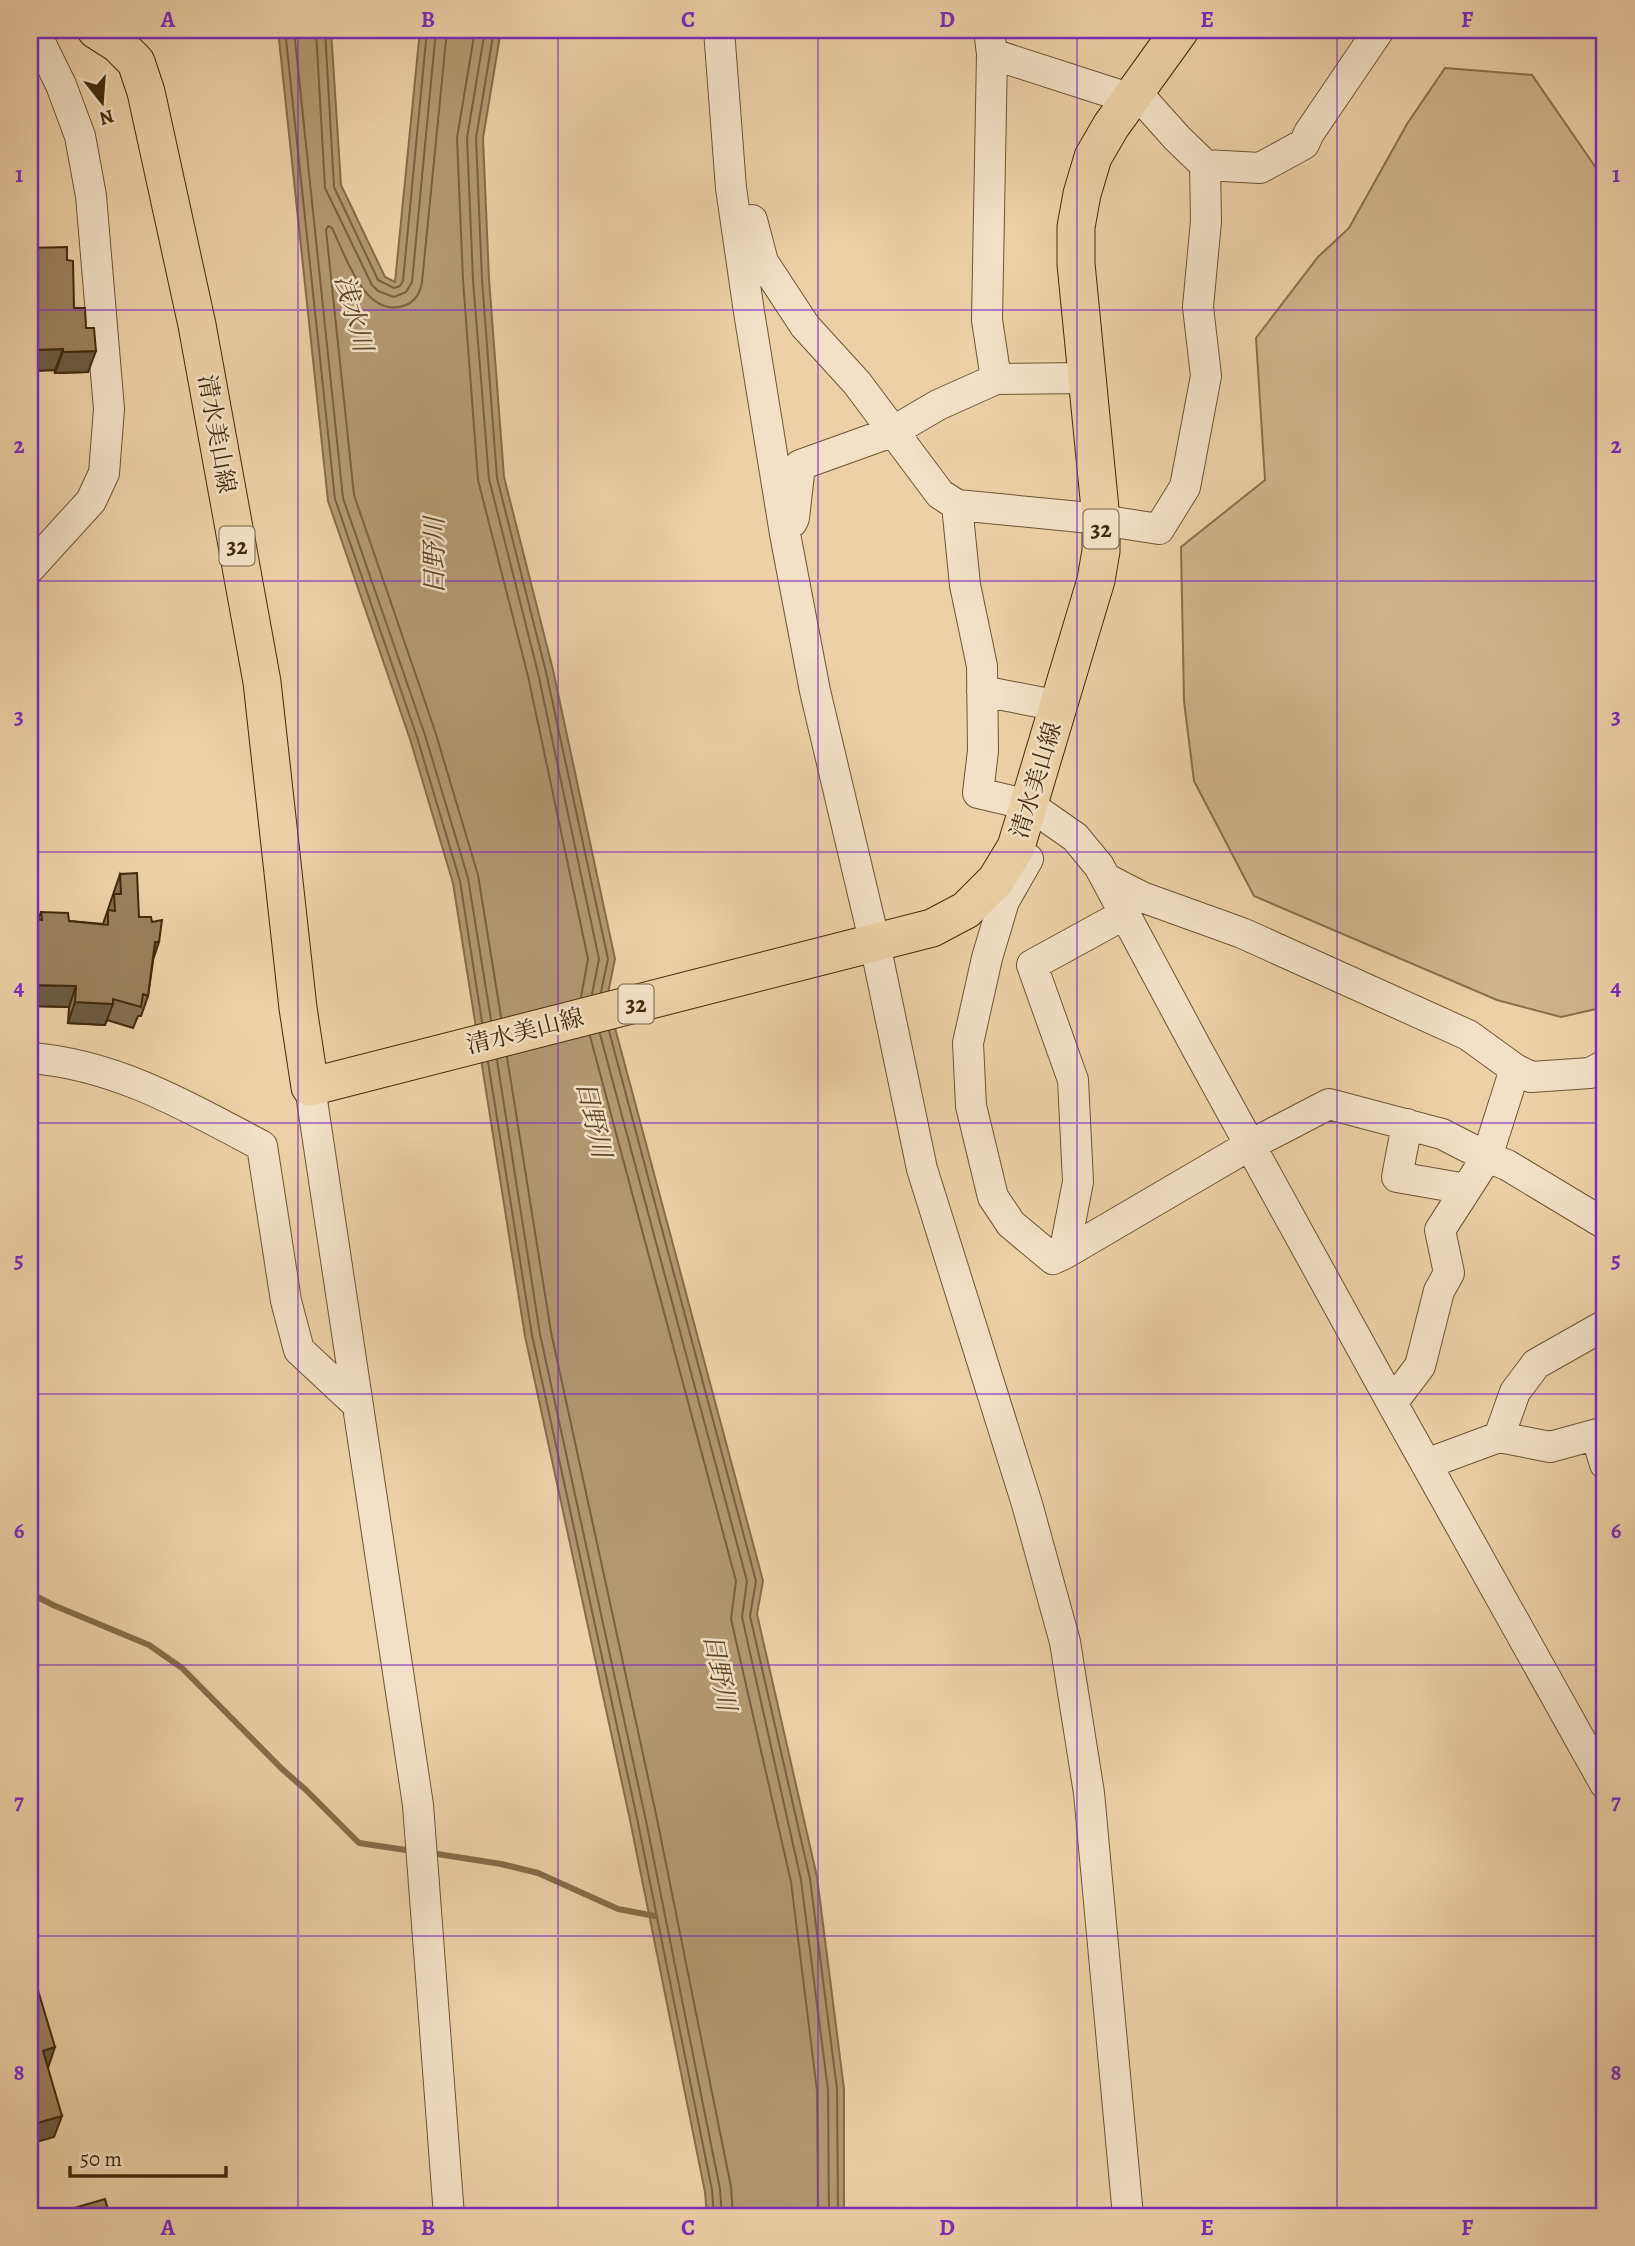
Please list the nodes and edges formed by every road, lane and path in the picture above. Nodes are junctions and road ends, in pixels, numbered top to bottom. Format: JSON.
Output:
{"nodes":[{"id":1,"x":34,"y":30,"type":"edge"},
{"id":2,"x":96,"y":30,"type":"edge"},
{"id":3,"x":1180,"y":30,"type":"edge"},
{"id":4,"x":1379,"y":30,"type":"edge"},
{"id":5,"x":720,"y":31,"type":"edge"},
{"id":6,"x":990,"y":42,"type":"edge"},
{"id":7,"x":1131,"y":96,"type":"junction"},
{"id":8,"x":1205,"y":165,"type":"junction"},
{"id":9,"x":731,"y":188,"type":"junction"},
{"id":10,"x":1087,"y":378,"type":"junction"},
{"id":11,"x":996,"y":379,"type":"junction"},
{"id":12,"x":892,"y":432,"type":"junction"},
{"id":13,"x":957,"y":506,"type":"junction"},
{"id":14,"x":1104,"y":520,"type":"junction"},
{"id":15,"x":786,"y":534,"type":"junction"},
{"id":16,"x":30,"y":568,"type":"edge"},
{"id":17,"x":982,"y":691,"type":"junction"},
{"id":18,"x":1059,"y":706,"type":"junction"},
{"id":19,"x":1030,"y":805,"type":"junction"},
{"id":20,"x":1107,"y":879,"type":"junction"},
{"id":21,"x":1125,"y":914,"type":"junction"},
{"id":22,"x":866,"y":946,"type":"junction"},
{"id":23,"x":30,"y":1058,"type":"edge"},
{"id":24,"x":1605,"y":1065,"type":"edge"},
{"id":25,"x":1515,"y":1069,"type":"junction"},
{"id":26,"x":310,"y":1087,"type":"junction"},
{"id":27,"x":1407,"y":1124,"type":"junction"},
{"id":28,"x":1250,"y":1145,"type":"junction"},
{"id":29,"x":1487,"y":1157,"type":"junction"},
{"id":30,"x":1466,"y":1189,"type":"junction"},
{"id":31,"x":1605,"y":1224,"type":"edge"},
{"id":32,"x":1064,"y":1254,"type":"junction"},
{"id":33,"x":1605,"y":1325,"type":"edge"},
{"id":34,"x":1392,"y":1403,"type":"junction"},
{"id":35,"x":358,"y":1405,"type":"junction"},
{"id":36,"x":1601,"y":1434,"type":"edge"},
{"id":37,"x":1499,"y":1437,"type":"junction"},
{"id":38,"x":1426,"y":1464,"type":"junction"},
{"id":39,"x":1605,"y":1464,"type":"edge"},
{"id":40,"x":1593,"y":1734,"type":"edge"},
{"id":41,"x":1605,"y":1784,"type":"edge"},
{"id":42,"x":449,"y":2216,"type":"edge"},
{"id":43,"x":1128,"y":2216,"type":"edge"}],
"edges":[{"from":1,"to":16,"type":"street"},
{"from":2,"to":26,"type":"main road","name":"清水美山線","number":"32"},
{"from":3,"to":7,"type":"main road","name":"清水美山線","number":"32"},
{"from":4,"to":8,"type":"street"},
{"from":5,"to":9,"type":"street"},
{"from":6,"to":7,"type":"street"},
{"from":6,"to":11,"type":"street"},
{"from":7,"to":8,"type":"street"},
{"from":7,"to":10,"type":"main road","name":"清水美山線","number":"32"},
{"from":8,"to":14,"type":"street"},
{"from":9,"to":12,"type":"street"},
{"from":9,"to":15,"type":"street"},
{"from":10,"to":11,"type":"street"},
{"from":10,"to":14,"type":"main road","name":"清水美山線","number":"32"},
{"from":11,"to":12,"type":"street"},
{"from":12,"to":13,"type":"street"},
{"from":12,"to":15,"type":"street"},
{"from":13,"to":14,"type":"street"},
{"from":13,"to":17,"type":"street"},
{"from":14,"to":18,"type":"main road","name":"清水美山線","number":"32"},
{"from":15,"to":22,"type":"street"},
{"from":17,"to":18,"type":"street"},
{"from":17,"to":19,"type":"street"},
{"from":18,"to":19,"type":"main road","name":"清水美山線","number":"32"},
{"from":19,"to":20,"type":"street"},
{"from":19,"to":22,"type":"main road","name":"清水美山線","number":"32"},
{"from":19,"to":32,"type":"street"},
{"from":20,"to":21,"type":"street"},
{"from":20,"to":25,"type":"street"},
{"from":21,"to":28,"type":"street"},
{"from":21,"to":32,"type":"street"},
{"from":22,"to":26,"type":"main road","name":"清水美山線","number":"32"},
{"from":22,"to":43,"type":"street"},
{"from":23,"to":35,"type":"street"},
{"from":24,"to":25,"type":"street"},
{"from":25,"to":29,"type":"street"},
{"from":26,"to":35,"type":"street"},
{"from":27,"to":28,"type":"street"},
{"from":27,"to":29,"type":"street"},
{"from":27,"to":30,"type":"street"},
{"from":28,"to":32,"type":"street"},
{"from":28,"to":34,"type":"street"},
{"from":29,"to":30,"type":"street"},
{"from":29,"to":31,"type":"street"},
{"from":30,"to":34,"type":"street"},
{"from":33,"to":37,"type":"street"},
{"from":34,"to":38,"type":"street"},
{"from":35,"to":42,"type":"street"},
{"from":36,"to":37,"type":"street"},
{"from":36,"to":39,"type":"street"},
{"from":37,"to":38,"type":"street"},
{"from":38,"to":40,"type":"street"},
{"from":40,"to":41,"type":"street"}]}
